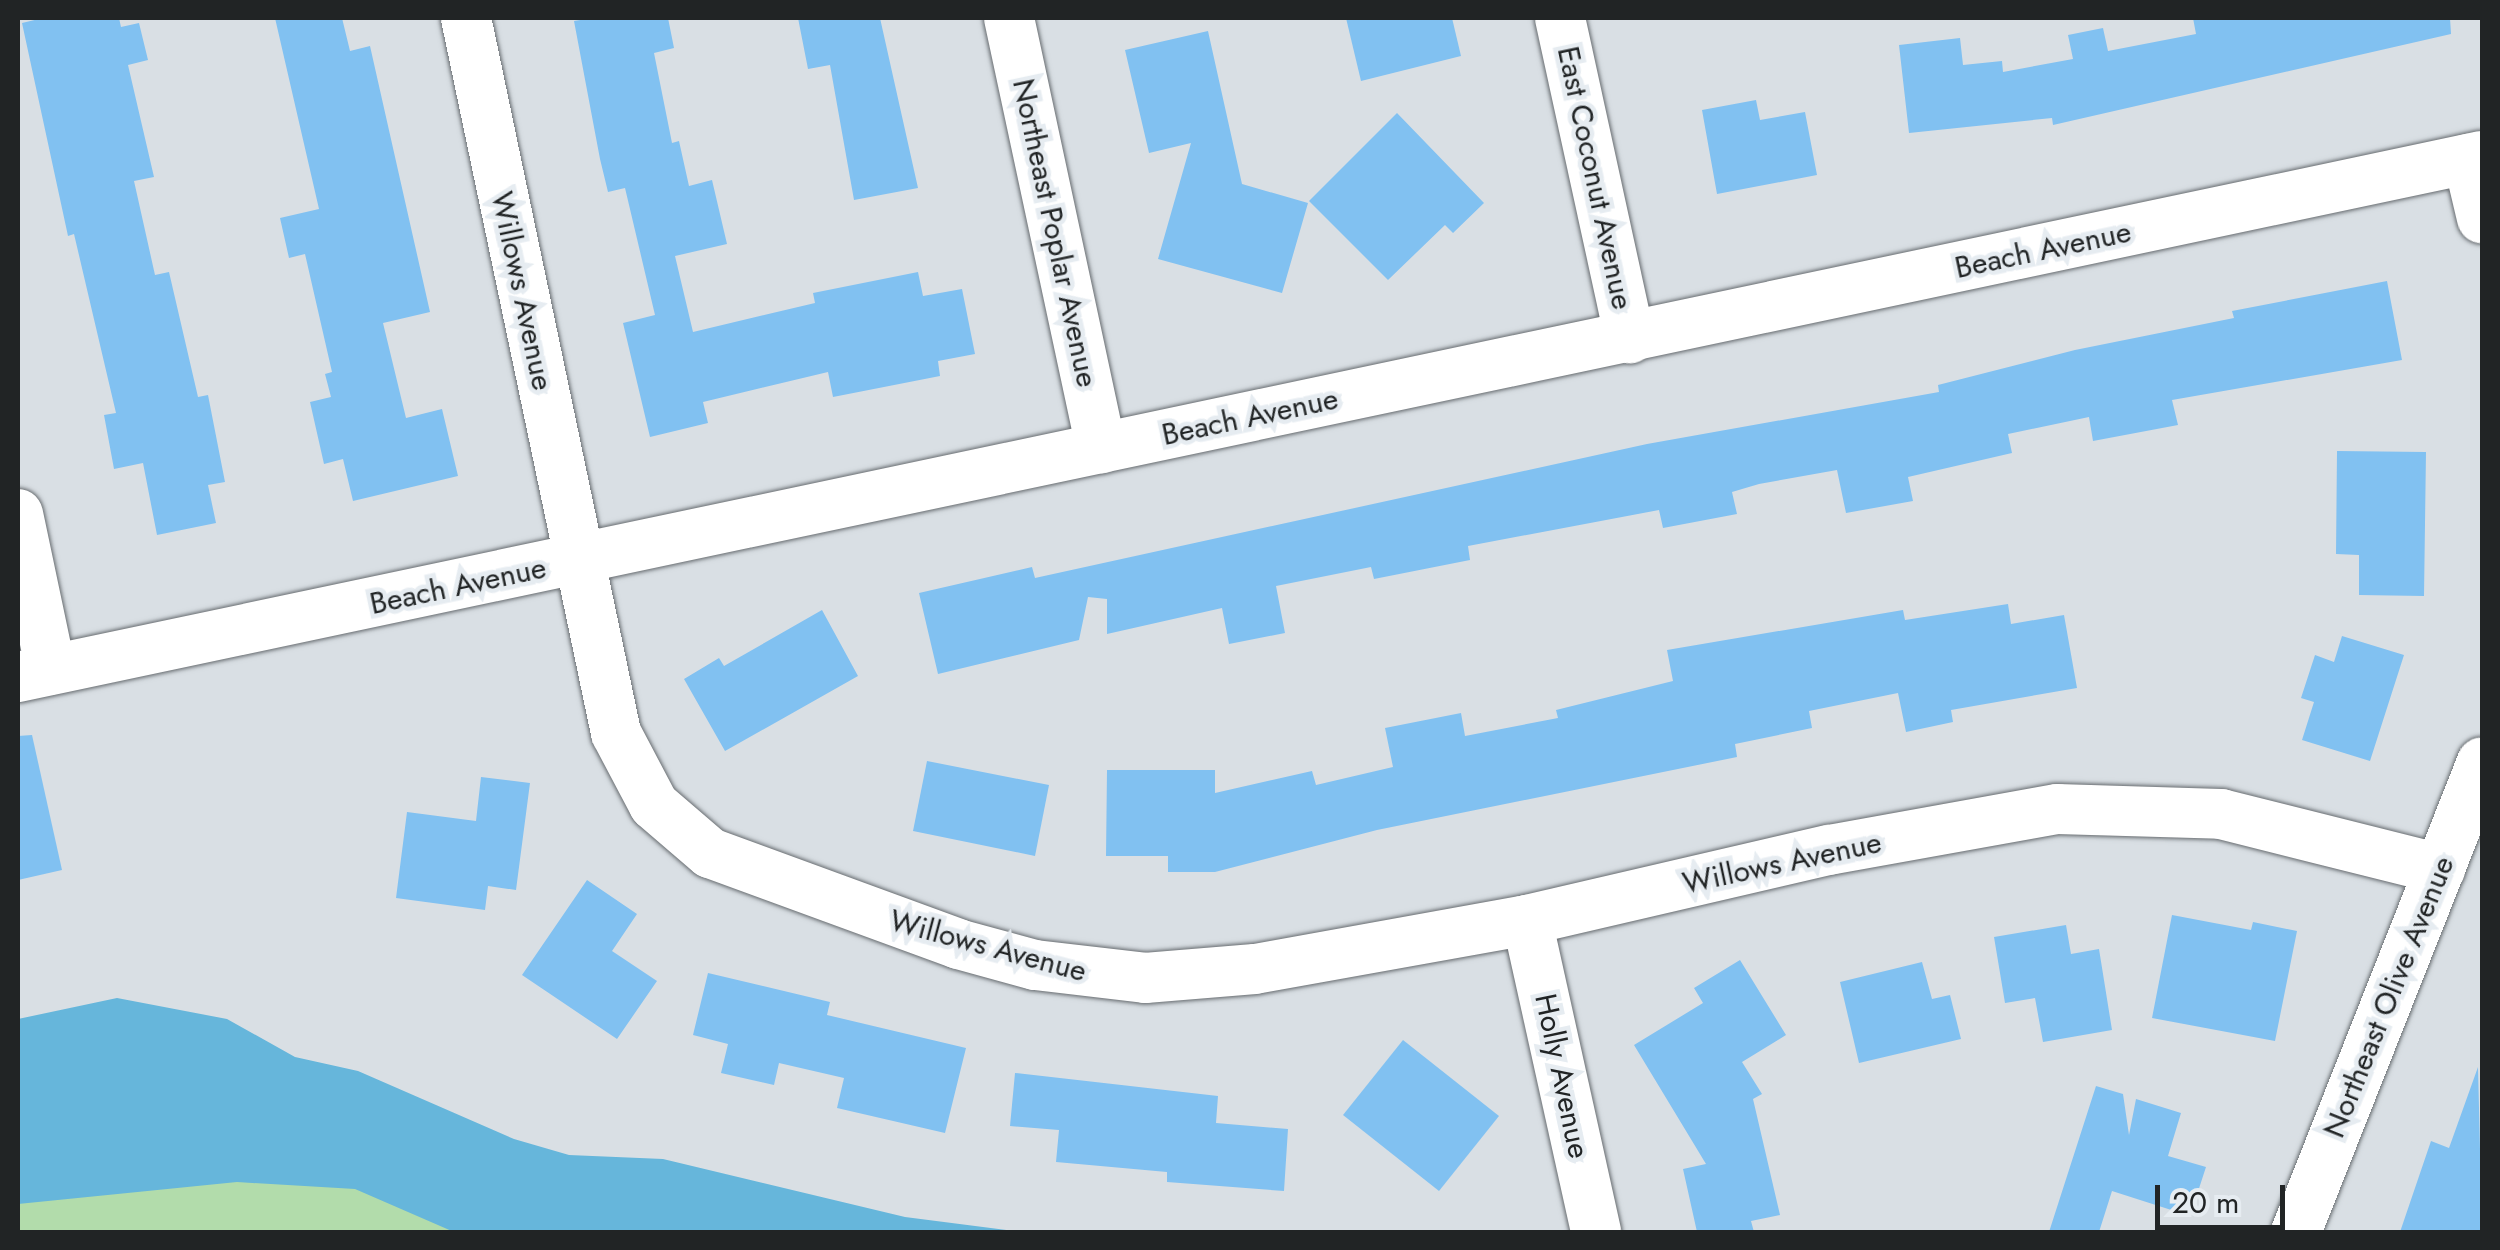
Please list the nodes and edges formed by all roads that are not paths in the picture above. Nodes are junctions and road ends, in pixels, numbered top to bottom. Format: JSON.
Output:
{"nodes":[{"id":1,"x":466,"y":18,"type":"edge"},
{"id":2,"x":1009,"y":18,"type":"edge"},
{"id":3,"x":1560,"y":18,"type":"edge"},
{"id":4,"x":2475,"y":158,"type":"edge"},
{"id":5,"x":2482,"y":218,"type":"edge"},
{"id":6,"x":1630,"y":338,"type":"junction"},
{"id":7,"x":1101,"y":448,"type":"junction"},
{"id":8,"x":18,"y":514,"type":"edge"},
{"id":9,"x":578,"y":561,"type":"junction"},
{"id":10,"x":34,"y":673,"type":"edge"},
{"id":11,"x":2482,"y":762,"type":"edge"},
{"id":12,"x":2440,"y":869,"type":"junction"},
{"id":13,"x":1527,"y":920,"type":"junction"},
{"id":14,"x":1596,"y":1232,"type":"edge"},
{"id":15,"x":2296,"y":1232,"type":"edge"}],
"edges":[{"from":1,"to":9,"type":"street","name":"Willows Avenue"},
{"from":2,"to":7,"type":"street","name":"Northeast Poplar Avenue"},
{"from":3,"to":6,"type":"street","name":"East Coconut Avenue"},
{"from":4,"to":5,"type":"street"},
{"from":4,"to":6,"type":"street","name":"Beach Avenue"},
{"from":6,"to":7,"type":"street","name":"Beach Avenue"},
{"from":7,"to":9,"type":"street","name":"Beach Avenue"},
{"from":8,"to":10,"type":"street"},
{"from":9,"to":10,"type":"street","name":"Beach Avenue"},
{"from":9,"to":13,"type":"street","name":"Willows Avenue"},
{"from":11,"to":12,"type":"street","name":"Northeast Olive Avenue"},
{"from":12,"to":13,"type":"street","name":"Willows Avenue"},
{"from":12,"to":15,"type":"street","name":"Northeast Olive Avenue"},
{"from":13,"to":14,"type":"street","name":"Holly Avenue"}]}
